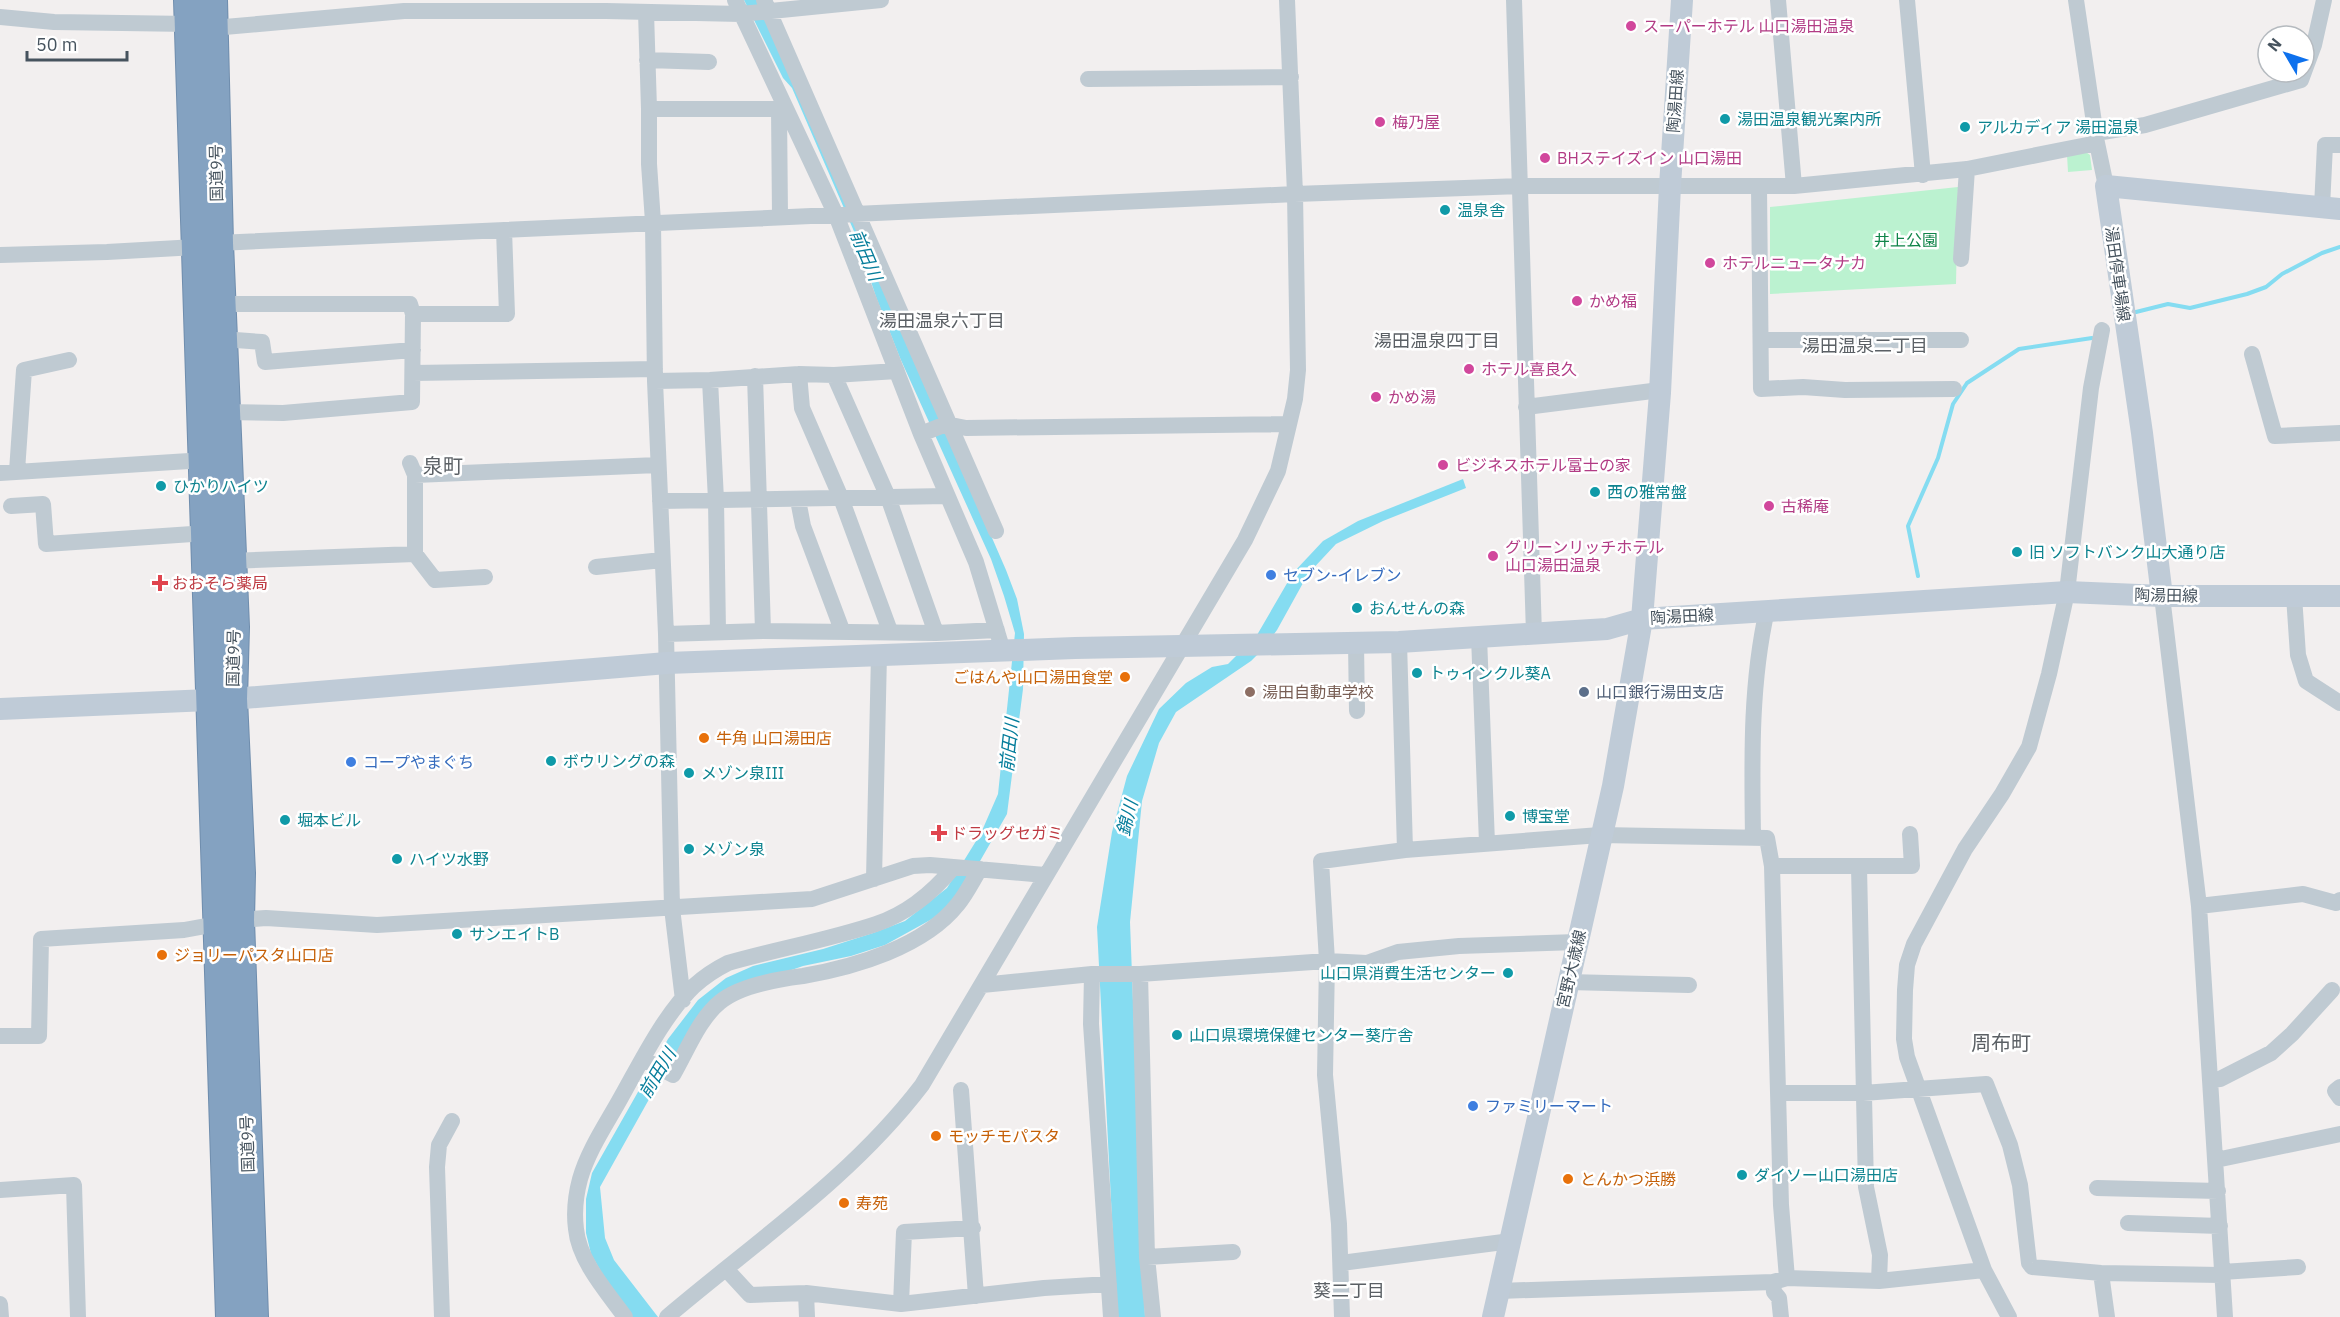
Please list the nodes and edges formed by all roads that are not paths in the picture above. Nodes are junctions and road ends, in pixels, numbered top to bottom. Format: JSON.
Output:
{"nodes":[{"id":1,"x":881,"y":0,"type":"edge"},
{"id":2,"x":1287,"y":0,"type":"edge"},
{"id":3,"x":1514,"y":0,"type":"edge"},
{"id":4,"x":1682,"y":0,"type":"edge"},
{"id":5,"x":1779,"y":0,"type":"edge"},
{"id":6,"x":1907,"y":0,"type":"edge"},
{"id":7,"x":2076,"y":0,"type":"edge"},
{"id":8,"x":2324,"y":0,"type":"edge"},
{"id":9,"x":524,"y":5,"type":"edge"},
{"id":10,"x":606,"y":5,"type":"edge"},
{"id":11,"x":766,"y":8,"type":"edge"},
{"id":12,"x":741,"y":9,"type":"edge"},
{"id":13,"x":646,"y":12,"type":"junction"},
{"id":14,"x":201,"y":13,"type":"edge"},
{"id":15,"x":0,"y":17,"type":"edge"},
{"id":16,"x":647,"y":60,"type":"junction"},
{"id":17,"x":709,"y":62,"type":"dead end"},
{"id":18,"x":1291,"y":77,"type":"junction"},
{"id":19,"x":1088,"y":80,"type":"dead end"},
{"id":20,"x":650,"y":109,"type":"junction"},
{"id":21,"x":783,"y":111,"type":"junction"},
{"id":22,"x":2097,"y":138,"type":"junction"},
{"id":23,"x":2340,"y":145,"type":"edge"},
{"id":24,"x":1967,"y":169,"type":"junction"},
{"id":25,"x":1923,"y":175,"type":"junction"},
{"id":26,"x":1521,"y":186,"type":"junction"},
{"id":27,"x":1670,"y":186,"type":"junction"},
{"id":28,"x":1759,"y":186,"type":"junction"},
{"id":29,"x":1794,"y":186,"type":"junction"},
{"id":30,"x":2106,"y":186,"type":"junction"},
{"id":31,"x":1295,"y":194,"type":"junction"},
{"id":32,"x":2331,"y":208,"type":"edge"},
{"id":33,"x":858,"y":214,"type":"junction"},
{"id":34,"x":837,"y":215,"type":"junction"},
{"id":35,"x":780,"y":218,"type":"junction"},
{"id":36,"x":653,"y":222,"type":"junction"},
{"id":37,"x":504,"y":230,"type":"junction"},
{"id":38,"x":207,"y":245,"type":"junction"},
{"id":39,"x":0,"y":255,"type":"edge"},
{"id":40,"x":1961,"y":259,"type":"dead end"},
{"id":41,"x":221,"y":304,"type":"junction"},
{"id":42,"x":413,"y":314,"type":"junction"},
{"id":43,"x":2102,"y":330,"type":"dead end"},
{"id":44,"x":222,"y":339,"type":"junction"},
{"id":45,"x":1762,"y":340,"type":"junction"},
{"id":46,"x":1961,"y":340,"type":"dead end"},
{"id":47,"x":413,"y":350,"type":"junction"},
{"id":48,"x":2252,"y":354,"type":"dead end"},
{"id":49,"x":69,"y":360,"type":"dead end"},
{"id":50,"x":897,"y":371,"type":"junction"},
{"id":51,"x":413,"y":373,"type":"junction"},
{"id":52,"x":799,"y":374,"type":"junction"},
{"id":53,"x":655,"y":375,"type":"junction"},
{"id":54,"x":834,"y":375,"type":"junction"},
{"id":55,"x":755,"y":376,"type":"junction"},
{"id":56,"x":710,"y":380,"type":"junction"},
{"id":57,"x":1954,"y":389,"type":"dead end"},
{"id":58,"x":1660,"y":390,"type":"junction"},
{"id":59,"x":1526,"y":407,"type":"junction"},
{"id":60,"x":224,"y":412,"type":"junction"},
{"id":61,"x":1288,"y":424,"type":"junction"},
{"id":62,"x":948,"y":425,"type":"junction"},
{"id":63,"x":2340,"y":433,"type":"edge"},
{"id":64,"x":921,"y":434,"type":"junction"},
{"id":65,"x":205,"y":460,"type":"junction"},
{"id":66,"x":658,"y":465,"type":"junction"},
{"id":67,"x":17,"y":471,"type":"junction"},
{"id":68,"x":0,"y":473,"type":"edge"},
{"id":69,"x":947,"y":496,"type":"junction"},
{"id":70,"x":888,"y":497,"type":"junction"},
{"id":71,"x":841,"y":498,"type":"junction"},
{"id":72,"x":716,"y":500,"type":"junction"},
{"id":73,"x":798,"y":500,"type":"junction"},
{"id":74,"x":660,"y":501,"type":"junction"},
{"id":75,"x":759,"y":501,"type":"junction"},
{"id":76,"x":11,"y":506,"type":"dead end"},
{"id":77,"x":996,"y":531,"type":"dead end"},
{"id":78,"x":207,"y":533,"type":"junction"},
{"id":79,"x":415,"y":554,"type":"junction"},
{"id":80,"x":662,"y":560,"type":"junction"},
{"id":81,"x":230,"y":561,"type":"junction"},
{"id":82,"x":596,"y":567,"type":"dead end"},
{"id":83,"x":485,"y":577,"type":"dead end"},
{"id":84,"x":2067,"y":592,"type":"junction"},
{"id":85,"x":2162,"y":596,"type":"junction"},
{"id":86,"x":2294,"y":596,"type":"junction"},
{"id":87,"x":2340,"y":596,"type":"edge"},
{"id":88,"x":1767,"y":610,"type":"junction"},
{"id":89,"x":1642,"y":619,"type":"junction"},
{"id":90,"x":843,"y":630,"type":"junction"},
{"id":91,"x":763,"y":631,"type":"junction"},
{"id":92,"x":890,"y":631,"type":"junction"},
{"id":93,"x":718,"y":632,"type":"junction"},
{"id":94,"x":936,"y":633,"type":"junction"},
{"id":95,"x":1534,"y":633,"type":"junction"},
{"id":96,"x":666,"y":634,"type":"junction"},
{"id":97,"x":1479,"y":637,"type":"junction"},
{"id":98,"x":1399,"y":642,"type":"junction"},
{"id":99,"x":1356,"y":643,"type":"junction"},
{"id":100,"x":1001,"y":644,"type":"junction"},
{"id":101,"x":1184,"y":646,"type":"junction"},
{"id":102,"x":879,"y":654,"type":"junction"},
{"id":103,"x":667,"y":663,"type":"junction"},
{"id":104,"x":221,"y":699,"type":"junction"},
{"id":105,"x":2340,"y":703,"type":"edge"},
{"id":106,"x":0,"y":709,"type":"edge"},
{"id":107,"x":1358,"y":711,"type":"dead end"},
{"id":108,"x":1910,"y":834,"type":"dead end"},
{"id":109,"x":1600,"y":835,"type":"junction"},
{"id":110,"x":1753,"y":838,"type":"junction"},
{"id":111,"x":1487,"y":843,"type":"junction"},
{"id":112,"x":1405,"y":850,"type":"junction"},
{"id":113,"x":1772,"y":866,"type":"junction"},
{"id":114,"x":1859,"y":867,"type":"junction"},
{"id":115,"x":953,"y":868,"type":"junction"},
{"id":116,"x":980,"y":869,"type":"junction"},
{"id":117,"x":1045,"y":875,"type":"junction"},
{"id":118,"x":874,"y":879,"type":"junction"},
{"id":119,"x":2340,"y":900,"type":"edge"},
{"id":120,"x":2199,"y":906,"type":"junction"},
{"id":121,"x":672,"y":908,"type":"junction"},
{"id":122,"x":229,"y":922,"type":"junction"},
{"id":123,"x":1577,"y":942,"type":"junction"},
{"id":124,"x":1327,"y":961,"type":"junction"},
{"id":125,"x":1092,"y":974,"type":"junction"},
{"id":126,"x":1140,"y":974,"type":"junction"},
{"id":127,"x":1568,"y":982,"type":"junction"},
{"id":128,"x":982,"y":985,"type":"junction"},
{"id":129,"x":1689,"y":985,"type":"dead end"},
{"id":130,"x":2332,"y":990,"type":"dead end"},
{"id":131,"x":683,"y":1000,"type":"junction"},
{"id":132,"x":0,"y":1036,"type":"edge"},
{"id":133,"x":643,"y":1059,"type":"junction"},
{"id":134,"x":2211,"y":1080,"type":"junction"},
{"id":135,"x":2340,"y":1087,"type":"edge"},
{"id":136,"x":1919,"y":1089,"type":"junction"},
{"id":137,"x":961,"y":1090,"type":"dead end"},
{"id":138,"x":1779,"y":1093,"type":"junction"},
{"id":139,"x":1863,"y":1093,"type":"junction"},
{"id":140,"x":2340,"y":1098,"type":"edge"},
{"id":141,"x":452,"y":1121,"type":"dead end"},
{"id":142,"x":2340,"y":1134,"type":"edge"},
{"id":143,"x":2216,"y":1160,"type":"junction"},
{"id":144,"x":2097,"y":1188,"type":"dead end"},
{"id":145,"x":0,"y":1190,"type":"edge"},
{"id":146,"x":2218,"y":1191,"type":"junction"},
{"id":147,"x":2128,"y":1223,"type":"dead end"},
{"id":148,"x":2220,"y":1226,"type":"junction"},
{"id":149,"x":973,"y":1228,"type":"junction"},
{"id":150,"x":1511,"y":1241,"type":"junction"},
{"id":151,"x":1233,"y":1252,"type":"dead end"},
{"id":152,"x":1147,"y":1257,"type":"junction"},
{"id":153,"x":1341,"y":1263,"type":"junction"},
{"id":154,"x":2298,"y":1267,"type":"dead end"},
{"id":155,"x":726,"y":1269,"type":"junction"},
{"id":156,"x":1984,"y":1270,"type":"junction"},
{"id":157,"x":2100,"y":1273,"type":"junction"},
{"id":158,"x":2222,"y":1273,"type":"junction"},
{"id":159,"x":1780,"y":1280,"type":"junction"},
{"id":160,"x":1879,"y":1281,"type":"junction"},
{"id":161,"x":1109,"y":1284,"type":"junction"},
{"id":162,"x":1499,"y":1291,"type":"junction"},
{"id":163,"x":806,"y":1293,"type":"junction"},
{"id":164,"x":976,"y":1296,"type":"junction"},
{"id":165,"x":929,"y":1300,"type":"junction"},
{"id":166,"x":0,"y":1304,"type":"edge"},
{"id":167,"x":901,"y":1304,"type":"junction"},
{"id":168,"x":670,"y":1316,"type":"edge"},
{"id":169,"x":1,"y":1317,"type":"edge"},
{"id":170,"x":78,"y":1317,"type":"edge"},
{"id":171,"x":231,"y":1317,"type":"edge"},
{"id":172,"x":253,"y":1317,"type":"edge"},
{"id":173,"x":442,"y":1317,"type":"edge"},
{"id":174,"x":625,"y":1317,"type":"edge"},
{"id":175,"x":807,"y":1317,"type":"edge"},
{"id":176,"x":928,"y":1317,"type":"edge"},
{"id":177,"x":1111,"y":1317,"type":"edge"},
{"id":178,"x":1153,"y":1317,"type":"edge"},
{"id":179,"x":1342,"y":1317,"type":"edge"},
{"id":180,"x":1493,"y":1317,"type":"edge"},
{"id":181,"x":1781,"y":1317,"type":"edge"},
{"id":182,"x":2009,"y":1317,"type":"edge"},
{"id":183,"x":2107,"y":1317,"type":"edge"},
{"id":184,"x":2225,"y":1317,"type":"edge"}],
"edges":[{"from":1,"to":11,"type":"street"},
{"from":2,"to":18,"type":"street"},
{"from":3,"to":26,"type":"street"},
{"from":4,"to":27,"type":"main road","name":"陶湯田線"},
{"from":5,"to":29,"type":"street"},
{"from":6,"to":25,"type":"street"},
{"from":7,"to":22,"type":"street"},
{"from":8,"to":22,"type":"street"},
{"from":9,"to":10,"type":"street"},
{"from":9,"to":14,"type":"street"},
{"from":10,"to":13,"type":"street"},
{"from":11,"to":12,"type":"street"},
{"from":11,"to":33,"type":"street"},
{"from":12,"to":13,"type":"street"},
{"from":12,"to":21,"type":"street"},
{"from":13,"to":16,"type":"street"},
{"from":14,"to":15,"type":"street"},
{"from":14,"to":38,"type":"highway","name":"国道9号"},
{"from":16,"to":17,"type":"street"},
{"from":16,"to":20,"type":"street"},
{"from":18,"to":19,"type":"street"},
{"from":18,"to":31,"type":"street"},
{"from":20,"to":21,"type":"street"},
{"from":20,"to":36,"type":"street"},
{"from":21,"to":34,"type":"street"},
{"from":21,"to":35,"type":"street"},
{"from":22,"to":24,"type":"street"},
{"from":22,"to":30,"type":"street"},
{"from":23,"to":32,"type":"street"},
{"from":24,"to":25,"type":"street"},
{"from":24,"to":40,"type":"street"},
{"from":25,"to":29,"type":"street"},
{"from":26,"to":27,"type":"street"},
{"from":26,"to":31,"type":"street"},
{"from":26,"to":59,"type":"street"},
{"from":27,"to":28,"type":"street"},
{"from":27,"to":58,"type":"main road","name":"陶湯田線"},
{"from":28,"to":29,"type":"street"},
{"from":28,"to":45,"type":"street"},
{"from":30,"to":32,"type":"main road"},
{"from":30,"to":85,"type":"main road","name":"湯田停車場線"},
{"from":31,"to":33,"type":"street"},
{"from":31,"to":61,"type":"street"},
{"from":33,"to":34,"type":"street"},
{"from":33,"to":62,"type":"street"},
{"from":34,"to":35,"type":"street"},
{"from":34,"to":50,"type":"street"},
{"from":35,"to":36,"type":"street"},
{"from":36,"to":37,"type":"street"},
{"from":36,"to":53,"type":"street"},
{"from":37,"to":38,"type":"street"},
{"from":37,"to":42,"type":"street"},
{"from":38,"to":39,"type":"street"},
{"from":38,"to":41,"type":"highway","name":"国道9号"},
{"from":38,"to":65,"type":"highway","name":"国道9号"},
{"from":41,"to":42,"type":"street"},
{"from":41,"to":44,"type":"highway","name":"国道9号"},
{"from":42,"to":47,"type":"street"},
{"from":43,"to":84,"type":"street"},
{"from":44,"to":47,"type":"street"},
{"from":44,"to":60,"type":"highway","name":"国道9号"},
{"from":45,"to":46,"type":"street"},
{"from":45,"to":57,"type":"street"},
{"from":47,"to":51,"type":"street"},
{"from":48,"to":63,"type":"street"},
{"from":49,"to":67,"type":"street"},
{"from":50,"to":54,"type":"street"},
{"from":50,"to":64,"type":"street"},
{"from":51,"to":53,"type":"street"},
{"from":51,"to":60,"type":"street"},
{"from":52,"to":54,"type":"street"},
{"from":52,"to":55,"type":"street"},
{"from":52,"to":71,"type":"street"},
{"from":53,"to":56,"type":"street"},
{"from":53,"to":66,"type":"street"},
{"from":54,"to":70,"type":"street"},
{"from":55,"to":56,"type":"street"},
{"from":55,"to":75,"type":"street"},
{"from":56,"to":72,"type":"street"},
{"from":58,"to":59,"type":"street"},
{"from":58,"to":89,"type":"main road","name":"陶湯田線"},
{"from":59,"to":95,"type":"street"},
{"from":60,"to":81,"type":"highway","name":"国道9号"},
{"from":61,"to":62,"type":"street"},
{"from":61,"to":101,"type":"street"},
{"from":62,"to":64,"type":"street"},
{"from":62,"to":77,"type":"street"},
{"from":64,"to":69,"type":"street"},
{"from":65,"to":67,"type":"street"},
{"from":65,"to":78,"type":"highway","name":"国道9号"},
{"from":66,"to":74,"type":"street"},
{"from":66,"to":79,"type":"street"},
{"from":67,"to":68,"type":"street"},
{"from":69,"to":70,"type":"street"},
{"from":69,"to":100,"type":"street"},
{"from":70,"to":71,"type":"street"},
{"from":70,"to":94,"type":"street"},
{"from":71,"to":73,"type":"street"},
{"from":71,"to":92,"type":"street"},
{"from":72,"to":74,"type":"street"},
{"from":72,"to":75,"type":"street"},
{"from":72,"to":93,"type":"street"},
{"from":73,"to":75,"type":"street"},
{"from":73,"to":90,"type":"street"},
{"from":74,"to":80,"type":"street"},
{"from":75,"to":91,"type":"street"},
{"from":76,"to":78,"type":"street"},
{"from":78,"to":104,"type":"highway","name":"国道9号"},
{"from":79,"to":81,"type":"street"},
{"from":79,"to":83,"type":"street"},
{"from":80,"to":82,"type":"street"},
{"from":80,"to":96,"type":"street"},
{"from":81,"to":104,"type":"highway","name":"国道9号"},
{"from":84,"to":85,"type":"main road","name":"陶湯田線"},
{"from":84,"to":88,"type":"main road","name":"陶湯田線"},
{"from":84,"to":136,"type":"street"},
{"from":85,"to":86,"type":"main road","name":"陶湯田線"},
{"from":85,"to":120,"type":"street"},
{"from":86,"to":87,"type":"main road","name":"陶湯田線"},
{"from":86,"to":105,"type":"street"},
{"from":88,"to":89,"type":"main road","name":"陶湯田線"},
{"from":88,"to":110,"type":"street"},
{"from":89,"to":95,"type":"main road"},
{"from":89,"to":109,"type":"main road","name":"宮野大歳線"},
{"from":90,"to":91,"type":"street"},
{"from":90,"to":92,"type":"street"},
{"from":91,"to":93,"type":"street"},
{"from":92,"to":94,"type":"street"},
{"from":93,"to":96,"type":"street"},
{"from":94,"to":100,"type":"street"},
{"from":95,"to":97,"type":"main road"},
{"from":96,"to":103,"type":"street"},
{"from":97,"to":98,"type":"main road"},
{"from":97,"to":111,"type":"street"},
{"from":98,"to":99,"type":"main road"},
{"from":98,"to":112,"type":"street"},
{"from":99,"to":101,"type":"main road"},
{"from":99,"to":107,"type":"street"},
{"from":100,"to":101,"type":"main road"},
{"from":100,"to":102,"type":"main road"},
{"from":101,"to":117,"type":"street"},
{"from":102,"to":103,"type":"main road"},
{"from":102,"to":118,"type":"street"},
{"from":103,"to":104,"type":"main road"},
{"from":103,"to":121,"type":"street"},
{"from":104,"to":106,"type":"main road"},
{"from":104,"to":122,"type":"highway","name":"国道9号"},
{"from":108,"to":114,"type":"street"},
{"from":109,"to":110,"type":"street"},
{"from":109,"to":111,"type":"street"},
{"from":109,"to":123,"type":"main road","name":"宮野大歳線"},
{"from":110,"to":113,"type":"street"},
{"from":111,"to":112,"type":"street"},
{"from":112,"to":124,"type":"street"},
{"from":113,"to":114,"type":"street"},
{"from":113,"to":138,"type":"street"},
{"from":114,"to":139,"type":"street"},
{"from":115,"to":116,"type":"street"},
{"from":115,"to":118,"type":"street"},
{"from":115,"to":131,"type":"street"},
{"from":116,"to":117,"type":"street"},
{"from":116,"to":133,"type":"street"},
{"from":117,"to":128,"type":"street"},
{"from":118,"to":121,"type":"street"},
{"from":119,"to":120,"type":"street"},
{"from":120,"to":134,"type":"street"},
{"from":121,"to":122,"type":"street"},
{"from":121,"to":131,"type":"street"},
{"from":122,"to":132,"type":"street"},
{"from":122,"to":171,"type":"highway","name":"国道9号"},
{"from":122,"to":172,"type":"highway","name":"国道9号"},
{"from":123,"to":124,"type":"street"},
{"from":123,"to":127,"type":"main road","name":"宮野大歳線"},
{"from":124,"to":126,"type":"street"},
{"from":124,"to":153,"type":"street"},
{"from":125,"to":126,"type":"street"},
{"from":125,"to":128,"type":"street"},
{"from":125,"to":161,"type":"street"},
{"from":126,"to":152,"type":"street"},
{"from":127,"to":129,"type":"street"},
{"from":127,"to":150,"type":"main road","name":"宮野大歳線"},
{"from":128,"to":155,"type":"street"},
{"from":130,"to":134,"type":"street"},
{"from":131,"to":133,"type":"street"},
{"from":133,"to":174,"type":"street"},
{"from":134,"to":143,"type":"street"},
{"from":135,"to":140,"type":"street"},
{"from":136,"to":139,"type":"street"},
{"from":136,"to":156,"type":"street"},
{"from":136,"to":157,"type":"street"},
{"from":137,"to":149,"type":"street"},
{"from":138,"to":139,"type":"street"},
{"from":138,"to":159,"type":"street"},
{"from":139,"to":160,"type":"street"},
{"from":141,"to":173,"type":"street"},
{"from":142,"to":143,"type":"street"},
{"from":143,"to":146,"type":"street"},
{"from":144,"to":146,"type":"street"},
{"from":145,"to":170,"type":"street"},
{"from":146,"to":148,"type":"street"},
{"from":147,"to":148,"type":"street"},
{"from":148,"to":158,"type":"street"},
{"from":149,"to":164,"type":"street"},
{"from":149,"to":167,"type":"street"},
{"from":150,"to":153,"type":"street"},
{"from":150,"to":162,"type":"main road","name":"宮野大歳線"},
{"from":151,"to":152,"type":"street"},
{"from":152,"to":178,"type":"street"},
{"from":153,"to":179,"type":"street"},
{"from":154,"to":158,"type":"street"},
{"from":155,"to":163,"type":"street"},
{"from":155,"to":168,"type":"street"},
{"from":156,"to":160,"type":"street"},
{"from":156,"to":182,"type":"street"},
{"from":157,"to":158,"type":"street"},
{"from":157,"to":183,"type":"street"},
{"from":158,"to":184,"type":"street"},
{"from":159,"to":160,"type":"street"},
{"from":159,"to":162,"type":"street"},
{"from":159,"to":181,"type":"street"},
{"from":161,"to":164,"type":"street"},
{"from":161,"to":177,"type":"street"},
{"from":162,"to":180,"type":"main road","name":"宮野大歳線"},
{"from":163,"to":167,"type":"street"},
{"from":163,"to":175,"type":"street"},
{"from":164,"to":165,"type":"street"},
{"from":165,"to":167,"type":"street"},
{"from":165,"to":176,"type":"street"},
{"from":166,"to":169,"type":"street"}]}
